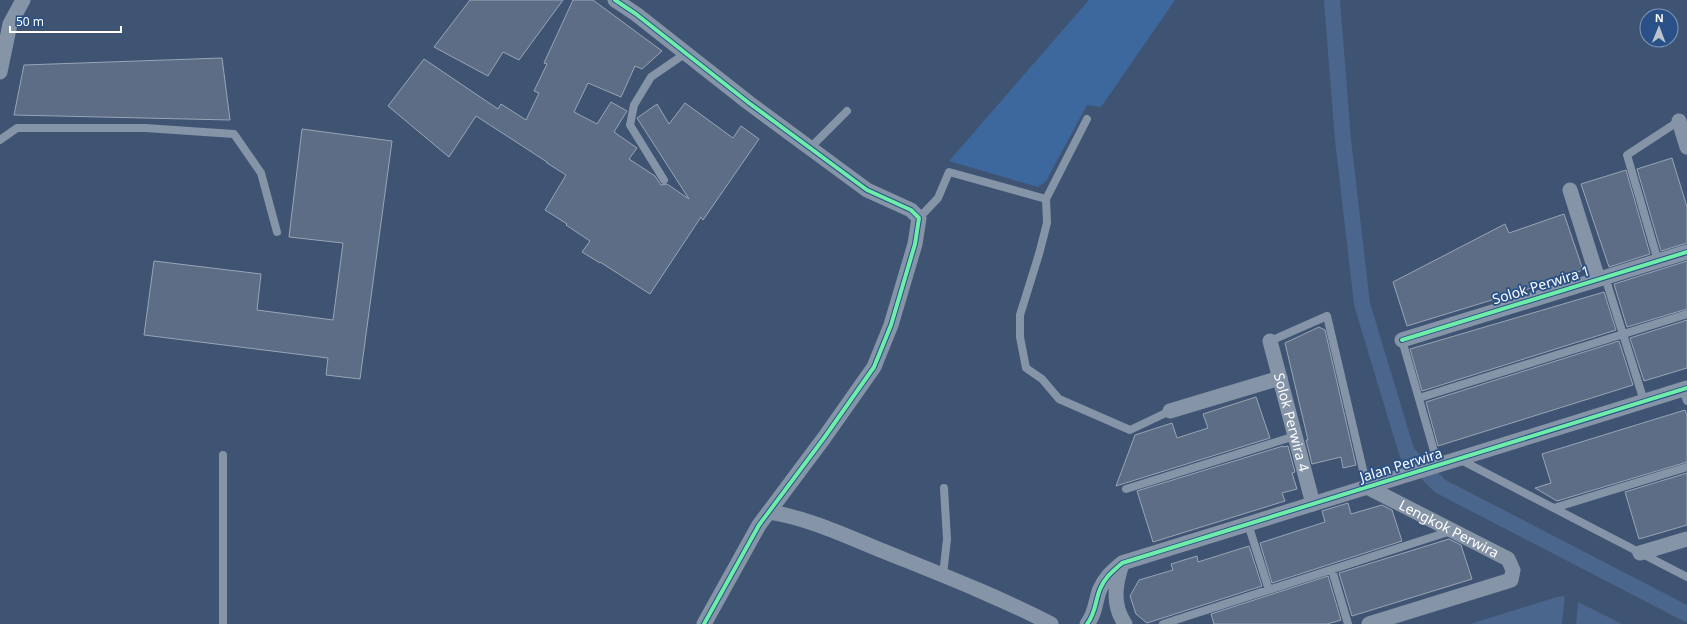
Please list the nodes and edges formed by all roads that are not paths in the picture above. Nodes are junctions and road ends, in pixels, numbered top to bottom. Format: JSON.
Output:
{"nodes":[{"id":1,"x":22,"y":0,"type":"edge"},
{"id":2,"x":615,"y":0,"type":"edge"},
{"id":3,"x":686,"y":53,"type":"junction"},
{"id":4,"x":0,"y":72,"type":"edge"},
{"id":5,"x":847,"y":111,"type":"dead end"},
{"id":6,"x":1087,"y":119,"type":"dead end"},
{"id":7,"x":1680,"y":121,"type":"joint"},
{"id":8,"x":0,"y":140,"type":"edge"},
{"id":9,"x":1687,"y":147,"type":"edge"},
{"id":10,"x":810,"y":148,"type":"junction"},
{"id":11,"x":664,"y":180,"type":"dead end"},
{"id":12,"x":1570,"y":190,"type":"dead end"},
{"id":13,"x":1046,"y":199,"type":"junction"},
{"id":14,"x":920,"y":218,"type":"junction"},
{"id":15,"x":277,"y":232,"type":"dead end"},
{"id":16,"x":1687,"y":252,"type":"edge"},
{"id":17,"x":1658,"y":261,"type":"junction"},
{"id":18,"x":1602,"y":278,"type":"junction"},
{"id":19,"x":1687,"y":314,"type":"edge"},
{"id":20,"x":1622,"y":334,"type":"junction"},
{"id":21,"x":1402,"y":340,"type":"joint"},
{"id":22,"x":1270,"y":341,"type":"joint"},
{"id":23,"x":1280,"y":378,"type":"junction"},
{"id":24,"x":1686,"y":392,"type":"edge"},
{"id":25,"x":1419,"y":398,"type":"junction"},
{"id":26,"x":1644,"y":401,"type":"junction"},
{"id":27,"x":1170,"y":412,"type":"joint"},
{"id":28,"x":1295,"y":436,"type":"junction"},
{"id":29,"x":223,"y":455,"type":"dead end"},
{"id":30,"x":1459,"y":459,"type":"junction"},
{"id":31,"x":1438,"y":465,"type":"junction"},
{"id":32,"x":1687,"y":467,"type":"edge"},
{"id":33,"x":1367,"y":487,"type":"junction"},
{"id":34,"x":944,"y":488,"type":"dead end"},
{"id":35,"x":1126,"y":489,"type":"dead end"},
{"id":36,"x":1313,"y":504,"type":"junction"},
{"id":37,"x":1554,"y":508,"type":"junction"},
{"id":38,"x":769,"y":512,"type":"junction"},
{"id":39,"x":1248,"y":524,"type":"junction"},
{"id":40,"x":1451,"y":531,"type":"junction"},
{"id":41,"x":1687,"y":539,"type":"edge"},
{"id":42,"x":1640,"y":553,"type":"junction"},
{"id":43,"x":1122,"y":563,"type":"junction"},
{"id":44,"x":1332,"y":570,"type":"junction"},
{"id":45,"x":943,"y":575,"type":"junction"},
{"id":46,"x":1687,"y":577,"type":"edge"},
{"id":47,"x":1269,"y":590,"type":"junction"},
{"id":48,"x":223,"y":624,"type":"edge"},
{"id":49,"x":704,"y":624,"type":"edge"},
{"id":50,"x":1051,"y":624,"type":"edge"},
{"id":51,"x":1087,"y":624,"type":"edge"},
{"id":52,"x":1125,"y":624,"type":"edge"},
{"id":53,"x":1163,"y":624,"type":"edge"},
{"id":54,"x":1348,"y":624,"type":"edge"},
{"id":55,"x":1369,"y":624,"type":"edge"}],
"edges":[{"from":1,"to":4,"type":"street"},
{"from":2,"to":3,"type":"street"},
{"from":3,"to":10,"type":"street"},
{"from":3,"to":11,"type":"lane"},
{"from":5,"to":10,"type":"lane"},
{"from":6,"to":13,"type":"lane"},
{"from":7,"to":9,"type":"street"},
{"from":7,"to":17,"type":"lane"},
{"from":8,"to":15,"type":"lane"},
{"from":10,"to":14,"type":"street"},
{"from":12,"to":18,"type":"street"},
{"from":13,"to":14,"type":"lane"},
{"from":13,"to":27,"type":"lane"},
{"from":14,"to":38,"type":"street"},
{"from":16,"to":17,"type":"street","name":"Solok Perwira 1"},
{"from":17,"to":18,"type":"street","name":"Solok Perwira 1"},
{"from":18,"to":20,"type":"lane"},
{"from":18,"to":21,"type":"street","name":"Solok Perwira 1"},
{"from":19,"to":20,"type":"lane"},
{"from":20,"to":25,"type":"lane"},
{"from":20,"to":26,"type":"lane"},
{"from":21,"to":25,"type":"lane"},
{"from":22,"to":23,"type":"street","name":"Solok Perwira 4"},
{"from":22,"to":33,"type":"lane"},
{"from":23,"to":27,"type":"street"},
{"from":23,"to":28,"type":"street","name":"Solok Perwira 4"},
{"from":24,"to":26,"type":"street","name":"Jalan Perwira"},
{"from":25,"to":31,"type":"lane"},
{"from":26,"to":30,"type":"street","name":"Jalan Perwira"},
{"from":28,"to":35,"type":"lane"},
{"from":28,"to":36,"type":"street","name":"Solok Perwira 4"},
{"from":29,"to":48,"type":"lane"},
{"from":30,"to":31,"type":"street","name":"Jalan Perwira"},
{"from":30,"to":37,"type":"lane"},
{"from":31,"to":33,"type":"street","name":"Jalan Perwira"},
{"from":32,"to":37,"type":"lane"},
{"from":33,"to":36,"type":"street","name":"Jalan Perwira"},
{"from":33,"to":40,"type":"street","name":"Lengkok Perwira"},
{"from":34,"to":45,"type":"lane"},
{"from":36,"to":39,"type":"street","name":"Jalan Perwira"},
{"from":37,"to":42,"type":"lane"},
{"from":38,"to":45,"type":"street"},
{"from":38,"to":49,"type":"street"},
{"from":39,"to":43,"type":"street","name":"Jalan Perwira"},
{"from":39,"to":47,"type":"lane"},
{"from":40,"to":44,"type":"lane"},
{"from":40,"to":55,"type":"street","name":"Lengkok Perwira"},
{"from":41,"to":42,"type":"street"},
{"from":42,"to":46,"type":"lane"},
{"from":43,"to":51,"type":"street"},
{"from":43,"to":52,"type":"street"},
{"from":44,"to":47,"type":"lane"},
{"from":44,"to":54,"type":"lane"},
{"from":45,"to":50,"type":"street"},
{"from":47,"to":53,"type":"lane"}]}
